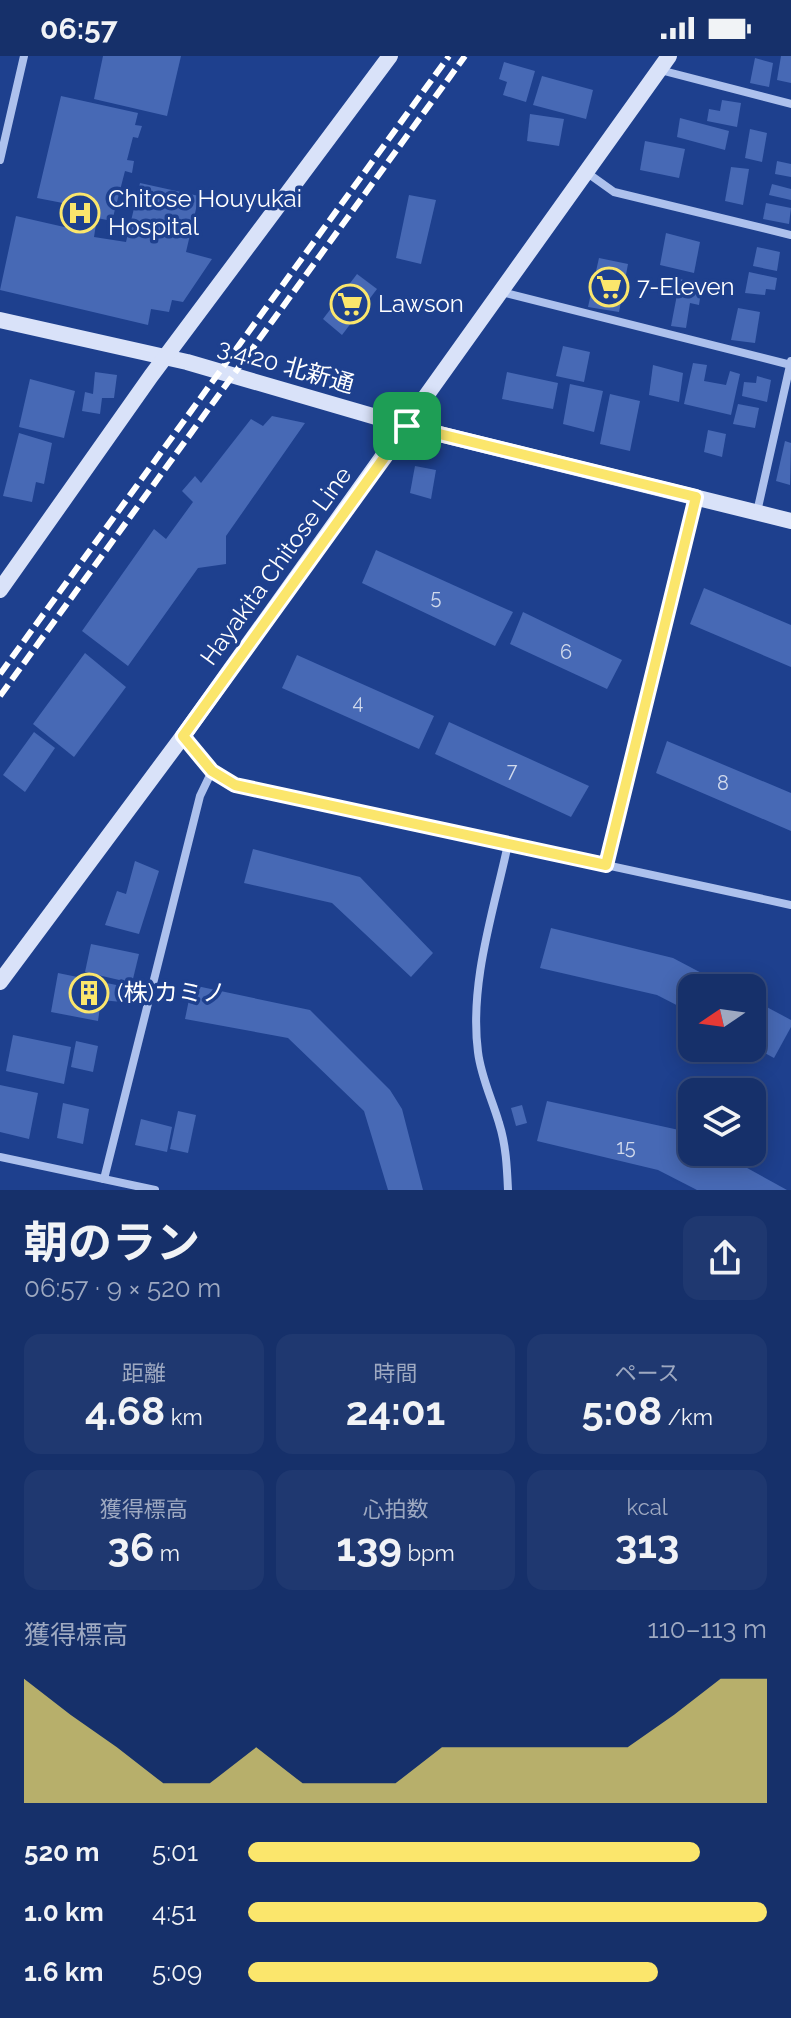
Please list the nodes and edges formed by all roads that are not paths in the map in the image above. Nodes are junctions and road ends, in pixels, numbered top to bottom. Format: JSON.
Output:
{"nodes":[{"id":1,"x":24,"y":56,"type":"edge"},
{"id":2,"x":390,"y":56,"type":"edge"},
{"id":3,"x":664,"y":63,"type":"edge"},
{"id":4,"x":791,"y":104,"type":"edge"},
{"id":5,"x":0,"y":160,"type":"edge"},
{"id":6,"x":586,"y":172,"type":"junction"},
{"id":7,"x":791,"y":235,"type":"edge"},
{"id":8,"x":502,"y":292,"type":"junction"},
{"id":9,"x":0,"y":320,"type":"edge"},
{"id":10,"x":167,"y":357,"type":"junction"},
{"id":11,"x":791,"y":364,"type":"edge"},
{"id":12,"x":407,"y":426,"type":"junction"},
{"id":13,"x":696,"y":497,"type":"junction"},
{"id":14,"x":757,"y":513,"type":"junction"},
{"id":15,"x":791,"y":521,"type":"edge"},
{"id":16,"x":0,"y":590,"type":"edge"},
{"id":17,"x":183,"y":736,"type":"junction"},
{"id":18,"x":212,"y":771,"type":"junction"},
{"id":19,"x":508,"y":844,"type":"junction"},
{"id":20,"x":606,"y":865,"type":"junction"},
{"id":21,"x":791,"y":905,"type":"edge"},
{"id":22,"x":0,"y":982,"type":"edge"},
{"id":23,"x":0,"y":1157,"type":"edge"},
{"id":24,"x":104,"y":1179,"type":"junction"},
{"id":25,"x":155,"y":1190,"type":"edge"},
{"id":26,"x":508,"y":1190,"type":"edge"}],
"edges":[{"from":1,"to":5,"type":"street"},
{"from":2,"to":10,"type":"street"},
{"from":3,"to":4,"type":"street"},
{"from":3,"to":6,"type":"street","name":"Hayakita Chitose Line"},
{"from":6,"to":7,"type":"street"},
{"from":6,"to":8,"type":"street","name":"Hayakita Chitose Line"},
{"from":8,"to":11,"type":"street"},
{"from":8,"to":12,"type":"street","name":"Hayakita Chitose Line"},
{"from":9,"to":10,"type":"street","name":"3.4.20 北新通"},
{"from":10,"to":12,"type":"street","name":"3.4.20 北新通"},
{"from":10,"to":16,"type":"street"},
{"from":11,"to":14,"type":"street"},
{"from":12,"to":13,"type":"street","name":"3.4.20 北新通"},
{"from":12,"to":17,"type":"street","name":"Hayakita Chitose Line"},
{"from":13,"to":14,"type":"street","name":"3.4.20 北新通"},
{"from":13,"to":20,"type":"street"},
{"from":14,"to":15,"type":"street","name":"3.4.20 北新通"},
{"from":17,"to":18,"type":"street"},
{"from":17,"to":22,"type":"street","name":"Hayakita Chitose Line"},
{"from":18,"to":19,"type":"street"},
{"from":18,"to":24,"type":"street"},
{"from":19,"to":20,"type":"street"},
{"from":19,"to":26,"type":"street"},
{"from":20,"to":21,"type":"street"},
{"from":23,"to":24,"type":"street"},
{"from":24,"to":25,"type":"street"}]}
